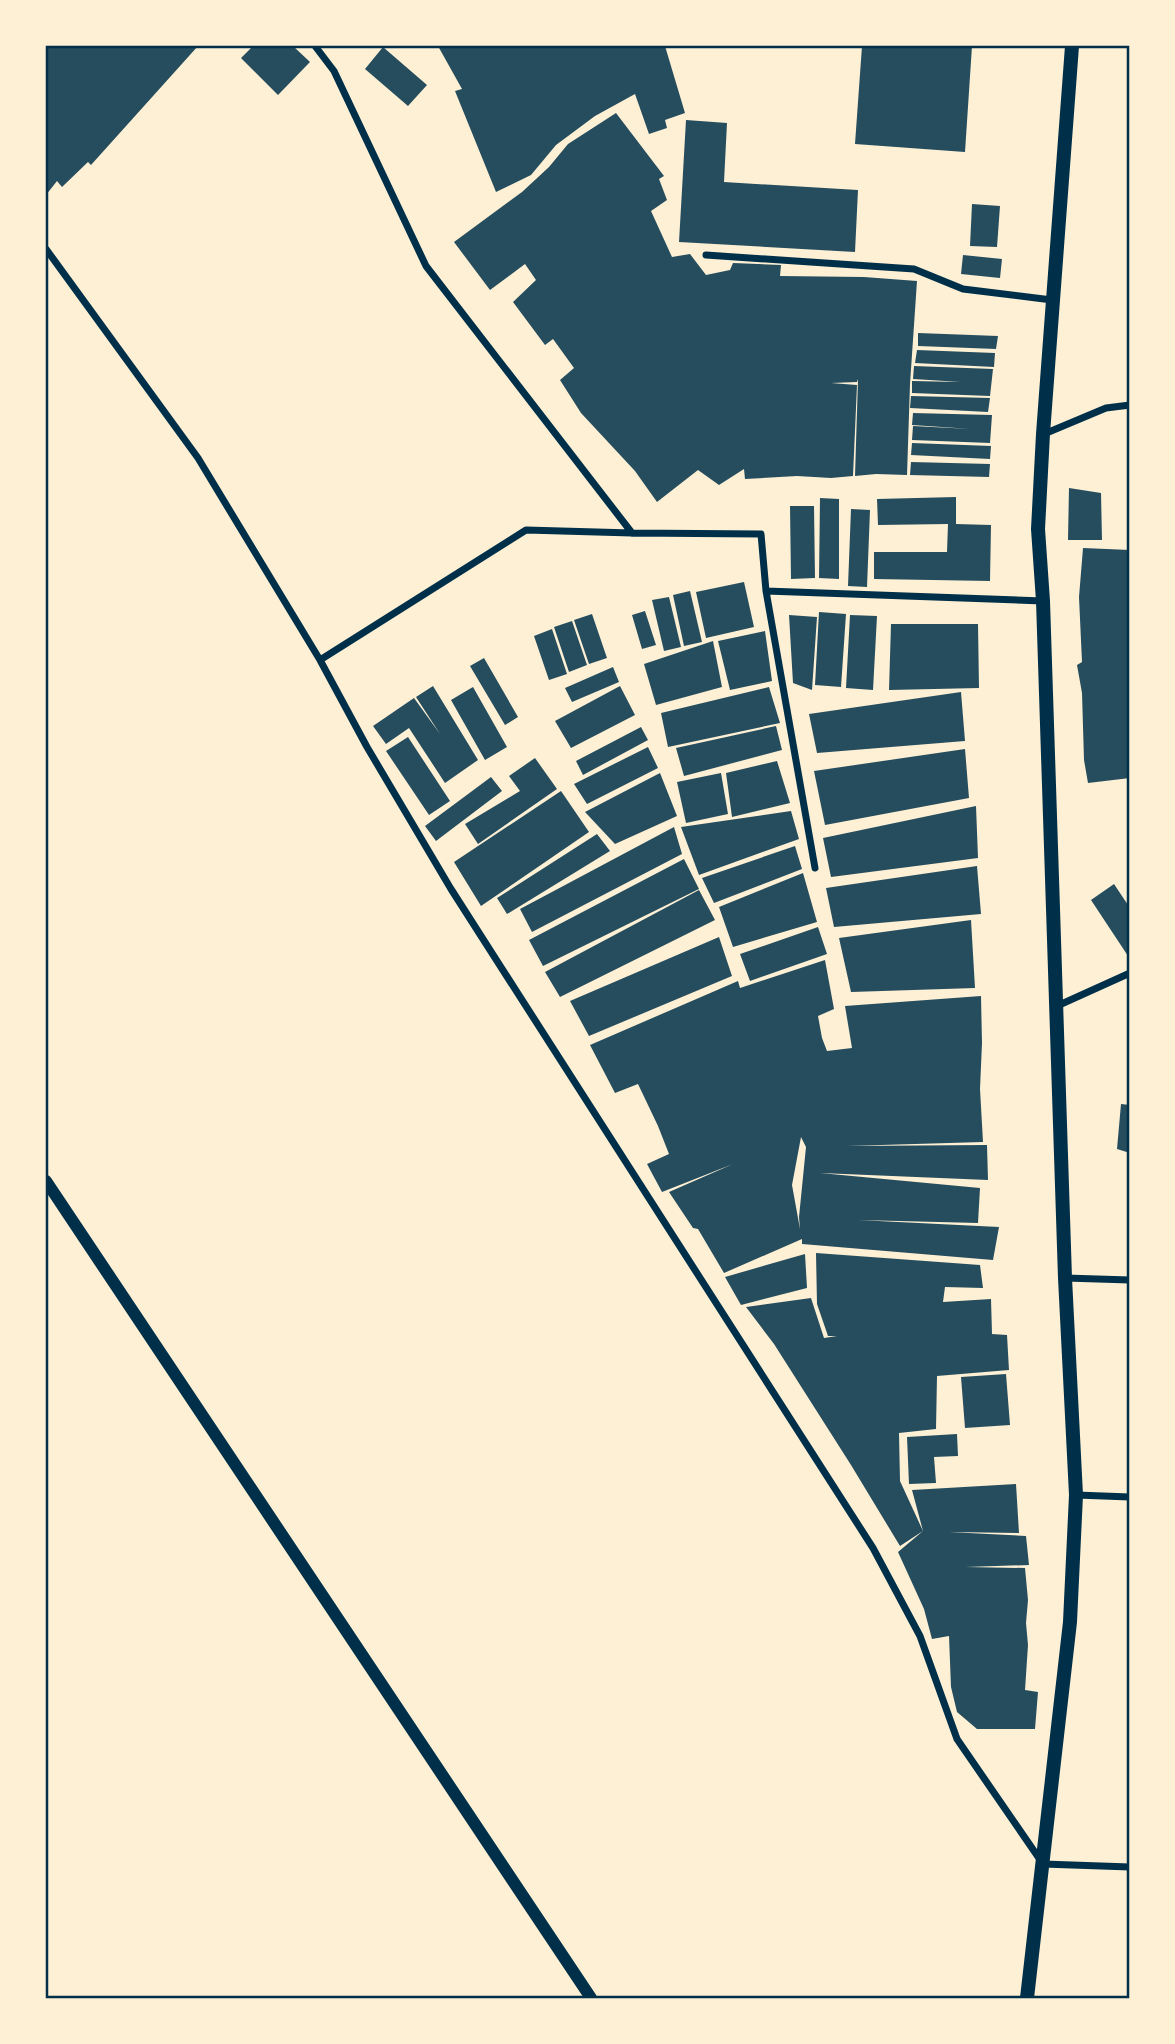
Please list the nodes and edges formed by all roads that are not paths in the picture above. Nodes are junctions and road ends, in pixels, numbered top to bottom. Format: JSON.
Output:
{"nodes":[{"id":1,"x":316,"y":46,"type":"edge"},
{"id":2,"x":1072,"y":46,"type":"edge"},
{"id":3,"x":46,"y":249,"type":"edge"},
{"id":4,"x":706,"y":255,"type":"dead end"},
{"id":5,"x":1052,"y":300,"type":"junction"},
{"id":6,"x":1129,"y":405,"type":"edge"},
{"id":7,"x":1043,"y":434,"type":"junction"},
{"id":8,"x":632,"y":533,"type":"junction"},
{"id":9,"x":766,"y":591,"type":"junction"},
{"id":10,"x":1043,"y":601,"type":"junction"},
{"id":11,"x":320,"y":660,"type":"junction"},
{"id":12,"x":815,"y":869,"type":"dead end"},
{"id":13,"x":1129,"y":973,"type":"edge"},
{"id":14,"x":1055,"y":1007,"type":"junction"},
{"id":15,"x":46,"y":1181,"type":"edge"},
{"id":16,"x":1065,"y":1278,"type":"junction"},
{"id":17,"x":1129,"y":1280,"type":"edge"},
{"id":18,"x":1076,"y":1495,"type":"junction"},
{"id":19,"x":1129,"y":1497,"type":"edge"},
{"id":20,"x":1043,"y":1864,"type":"junction"},
{"id":21,"x":1129,"y":1867,"type":"edge"},
{"id":22,"x":591,"y":1998,"type":"edge"},
{"id":23,"x":1027,"y":1998,"type":"edge"}],
"edges":[{"from":1,"to":8,"type":"street"},
{"from":2,"to":5,"type":"main road"},
{"from":3,"to":11,"type":"street"},
{"from":4,"to":5,"type":"street"},
{"from":5,"to":7,"type":"main road"},
{"from":6,"to":7,"type":"street"},
{"from":7,"to":10,"type":"main road"},
{"from":8,"to":9,"type":"street"},
{"from":8,"to":11,"type":"street"},
{"from":9,"to":10,"type":"street"},
{"from":9,"to":12,"type":"street"},
{"from":10,"to":14,"type":"main road"},
{"from":11,"to":20,"type":"street"},
{"from":13,"to":14,"type":"street"},
{"from":14,"to":16,"type":"main road"},
{"from":15,"to":22,"type":"street"},
{"from":16,"to":17,"type":"street"},
{"from":16,"to":18,"type":"main road"},
{"from":18,"to":19,"type":"street"},
{"from":18,"to":20,"type":"main road"},
{"from":20,"to":21,"type":"street"},
{"from":20,"to":23,"type":"main road"}]}
